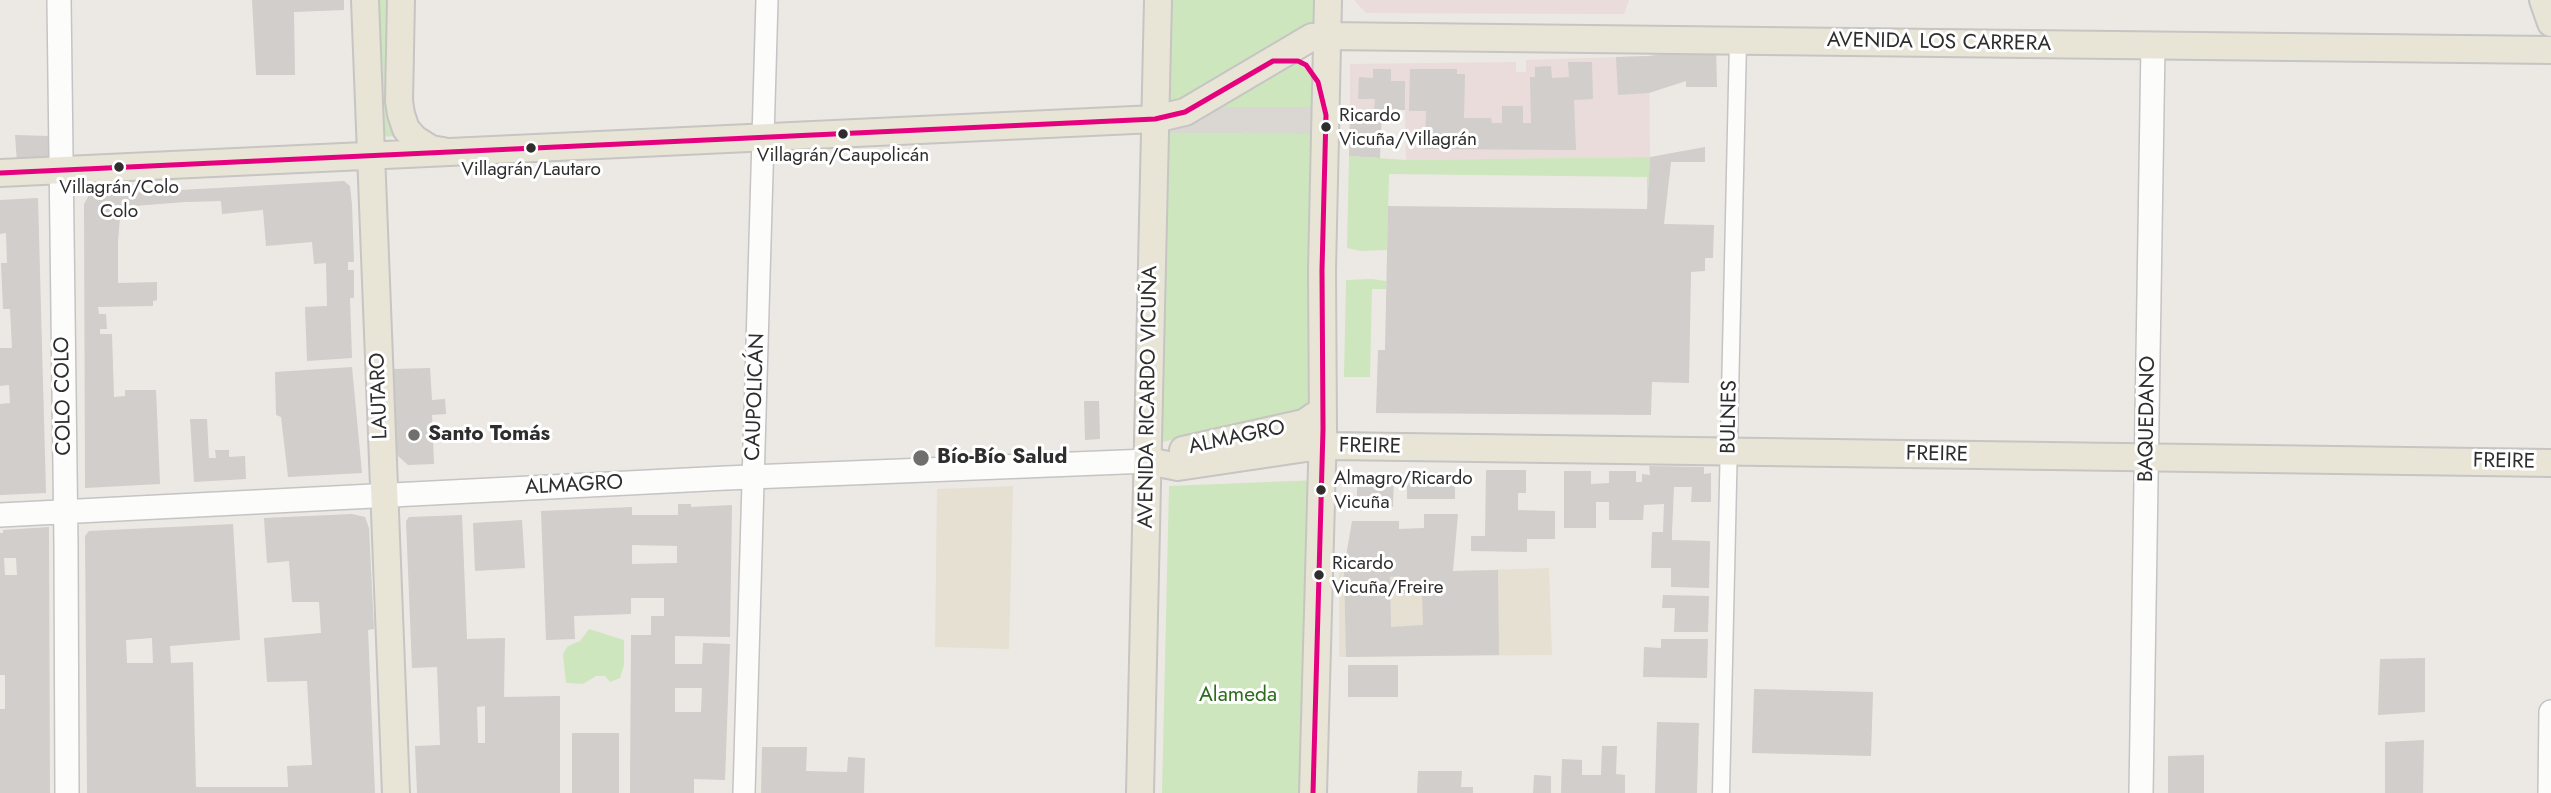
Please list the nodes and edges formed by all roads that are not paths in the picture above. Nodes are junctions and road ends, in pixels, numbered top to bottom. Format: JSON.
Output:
{"nodes":[{"id":1,"x":59,"y":0,"type":"edge"},
{"id":2,"x":365,"y":0,"type":"edge"},
{"id":3,"x":401,"y":0,"type":"edge"},
{"id":4,"x":767,"y":0,"type":"edge"},
{"id":5,"x":1157,"y":0,"type":"edge"},
{"id":6,"x":1328,"y":0,"type":"edge"},
{"id":7,"x":1327,"y":36,"type":"junction"},
{"id":8,"x":1738,"y":41,"type":"junction"},
{"id":9,"x":2154,"y":45,"type":"junction"},
{"id":10,"x":2551,"y":50,"type":"edge"},
{"id":11,"x":1273,"y":61,"type":"junction"},
{"id":12,"x":1326,"y":115,"type":"junction"},
{"id":13,"x":1155,"y":119,"type":"junction"},
{"id":14,"x":764,"y":137,"type":"junction"},
{"id":15,"x":448,"y":152,"type":"junction"},
{"id":16,"x":371,"y":156,"type":"junction"},
{"id":17,"x":62,"y":170,"type":"junction"},
{"id":18,"x":0,"y":173,"type":"edge"},
{"id":19,"x":1323,"y":410,"type":"junction"},
{"id":20,"x":1322,"y":446,"type":"junction"},
{"id":21,"x":1729,"y":452,"type":"junction"},
{"id":22,"x":2147,"y":457,"type":"junction"},
{"id":23,"x":1148,"y":461,"type":"junction"},
{"id":24,"x":2551,"y":463,"type":"edge"},
{"id":25,"x":754,"y":477,"type":"junction"},
{"id":26,"x":384,"y":495,"type":"junction"},
{"id":27,"x":66,"y":512,"type":"junction"},
{"id":28,"x":0,"y":515,"type":"edge"},
{"id":29,"x":2551,"y":712,"type":"edge"},
{"id":30,"x":67,"y":793,"type":"edge"},
{"id":31,"x":396,"y":793,"type":"edge"},
{"id":32,"x":744,"y":793,"type":"edge"},
{"id":33,"x":1140,"y":793,"type":"edge"},
{"id":34,"x":1313,"y":793,"type":"edge"},
{"id":35,"x":1721,"y":793,"type":"edge"},
{"id":36,"x":2141,"y":793,"type":"edge"},
{"id":37,"x":2550,"y":793,"type":"edge"}],
"edges":[{"from":1,"to":17,"type":"main road","name":"COLO COLO"},
{"from":2,"to":16,"type":"main road","name":"LAUTARO"},
{"from":3,"to":15,"type":"main road"},
{"from":4,"to":14,"type":"street","name":"CAUPOLICÁN"},
{"from":5,"to":13,"type":"main road","name":"AVENIDA RICARDO VICUÑA"},
{"from":6,"to":7,"type":"main road"},
{"from":7,"to":8,"type":"main road","name":"AVENIDA LOS CARRERA"},
{"from":7,"to":11,"type":"main road"},
{"from":7,"to":12,"type":"main road"},
{"from":8,"to":9,"type":"main road","name":"AVENIDA LOS CARRERA"},
{"from":8,"to":21,"type":"street","name":"BULNES"},
{"from":9,"to":10,"type":"main road","name":"AVENIDA LOS CARRERA"},
{"from":9,"to":22,"type":"main road","name":"BAQUEDANO"},
{"from":11,"to":12,"type":"main road"},
{"from":11,"to":13,"type":"main road"},
{"from":12,"to":19,"type":"main road"},
{"from":13,"to":14,"type":"main road"},
{"from":13,"to":23,"type":"main road","name":"AVENIDA RICARDO VICUÑA"},
{"from":14,"to":15,"type":"main road"},
{"from":14,"to":25,"type":"street","name":"CAUPOLICÁN"},
{"from":15,"to":16,"type":"main road"},
{"from":16,"to":17,"type":"main road"},
{"from":16,"to":26,"type":"main road","name":"LAUTARO"},
{"from":17,"to":18,"type":"main road"},
{"from":17,"to":27,"type":"main road","name":"COLO COLO"},
{"from":19,"to":20,"type":"main road"},
{"from":19,"to":23,"type":"main road","name":"ALMAGRO"},
{"from":20,"to":21,"type":"main road","name":"FREIRE"},
{"from":20,"to":23,"type":"main road","name":"ALMAGRO"},
{"from":20,"to":34,"type":"main road"},
{"from":21,"to":22,"type":"main road","name":"FREIRE"},
{"from":21,"to":35,"type":"street","name":"BULNES"},
{"from":22,"to":24,"type":"main road","name":"FREIRE"},
{"from":22,"to":36,"type":"main road","name":"BAQUEDANO"},
{"from":23,"to":25,"type":"main road","name":"ALMAGRO"},
{"from":23,"to":33,"type":"main road","name":"AVENIDA RICARDO VICUÑA"},
{"from":25,"to":26,"type":"main road","name":"ALMAGRO"},
{"from":25,"to":32,"type":"street","name":"CAUPOLICÁN"},
{"from":26,"to":27,"type":"main road","name":"ALMAGRO"},
{"from":26,"to":31,"type":"main road","name":"LAUTARO"},
{"from":27,"to":28,"type":"main road","name":"ALMAGRO"},
{"from":27,"to":30,"type":"main road","name":"COLO COLO"},
{"from":29,"to":37,"type":"main road"}]}
